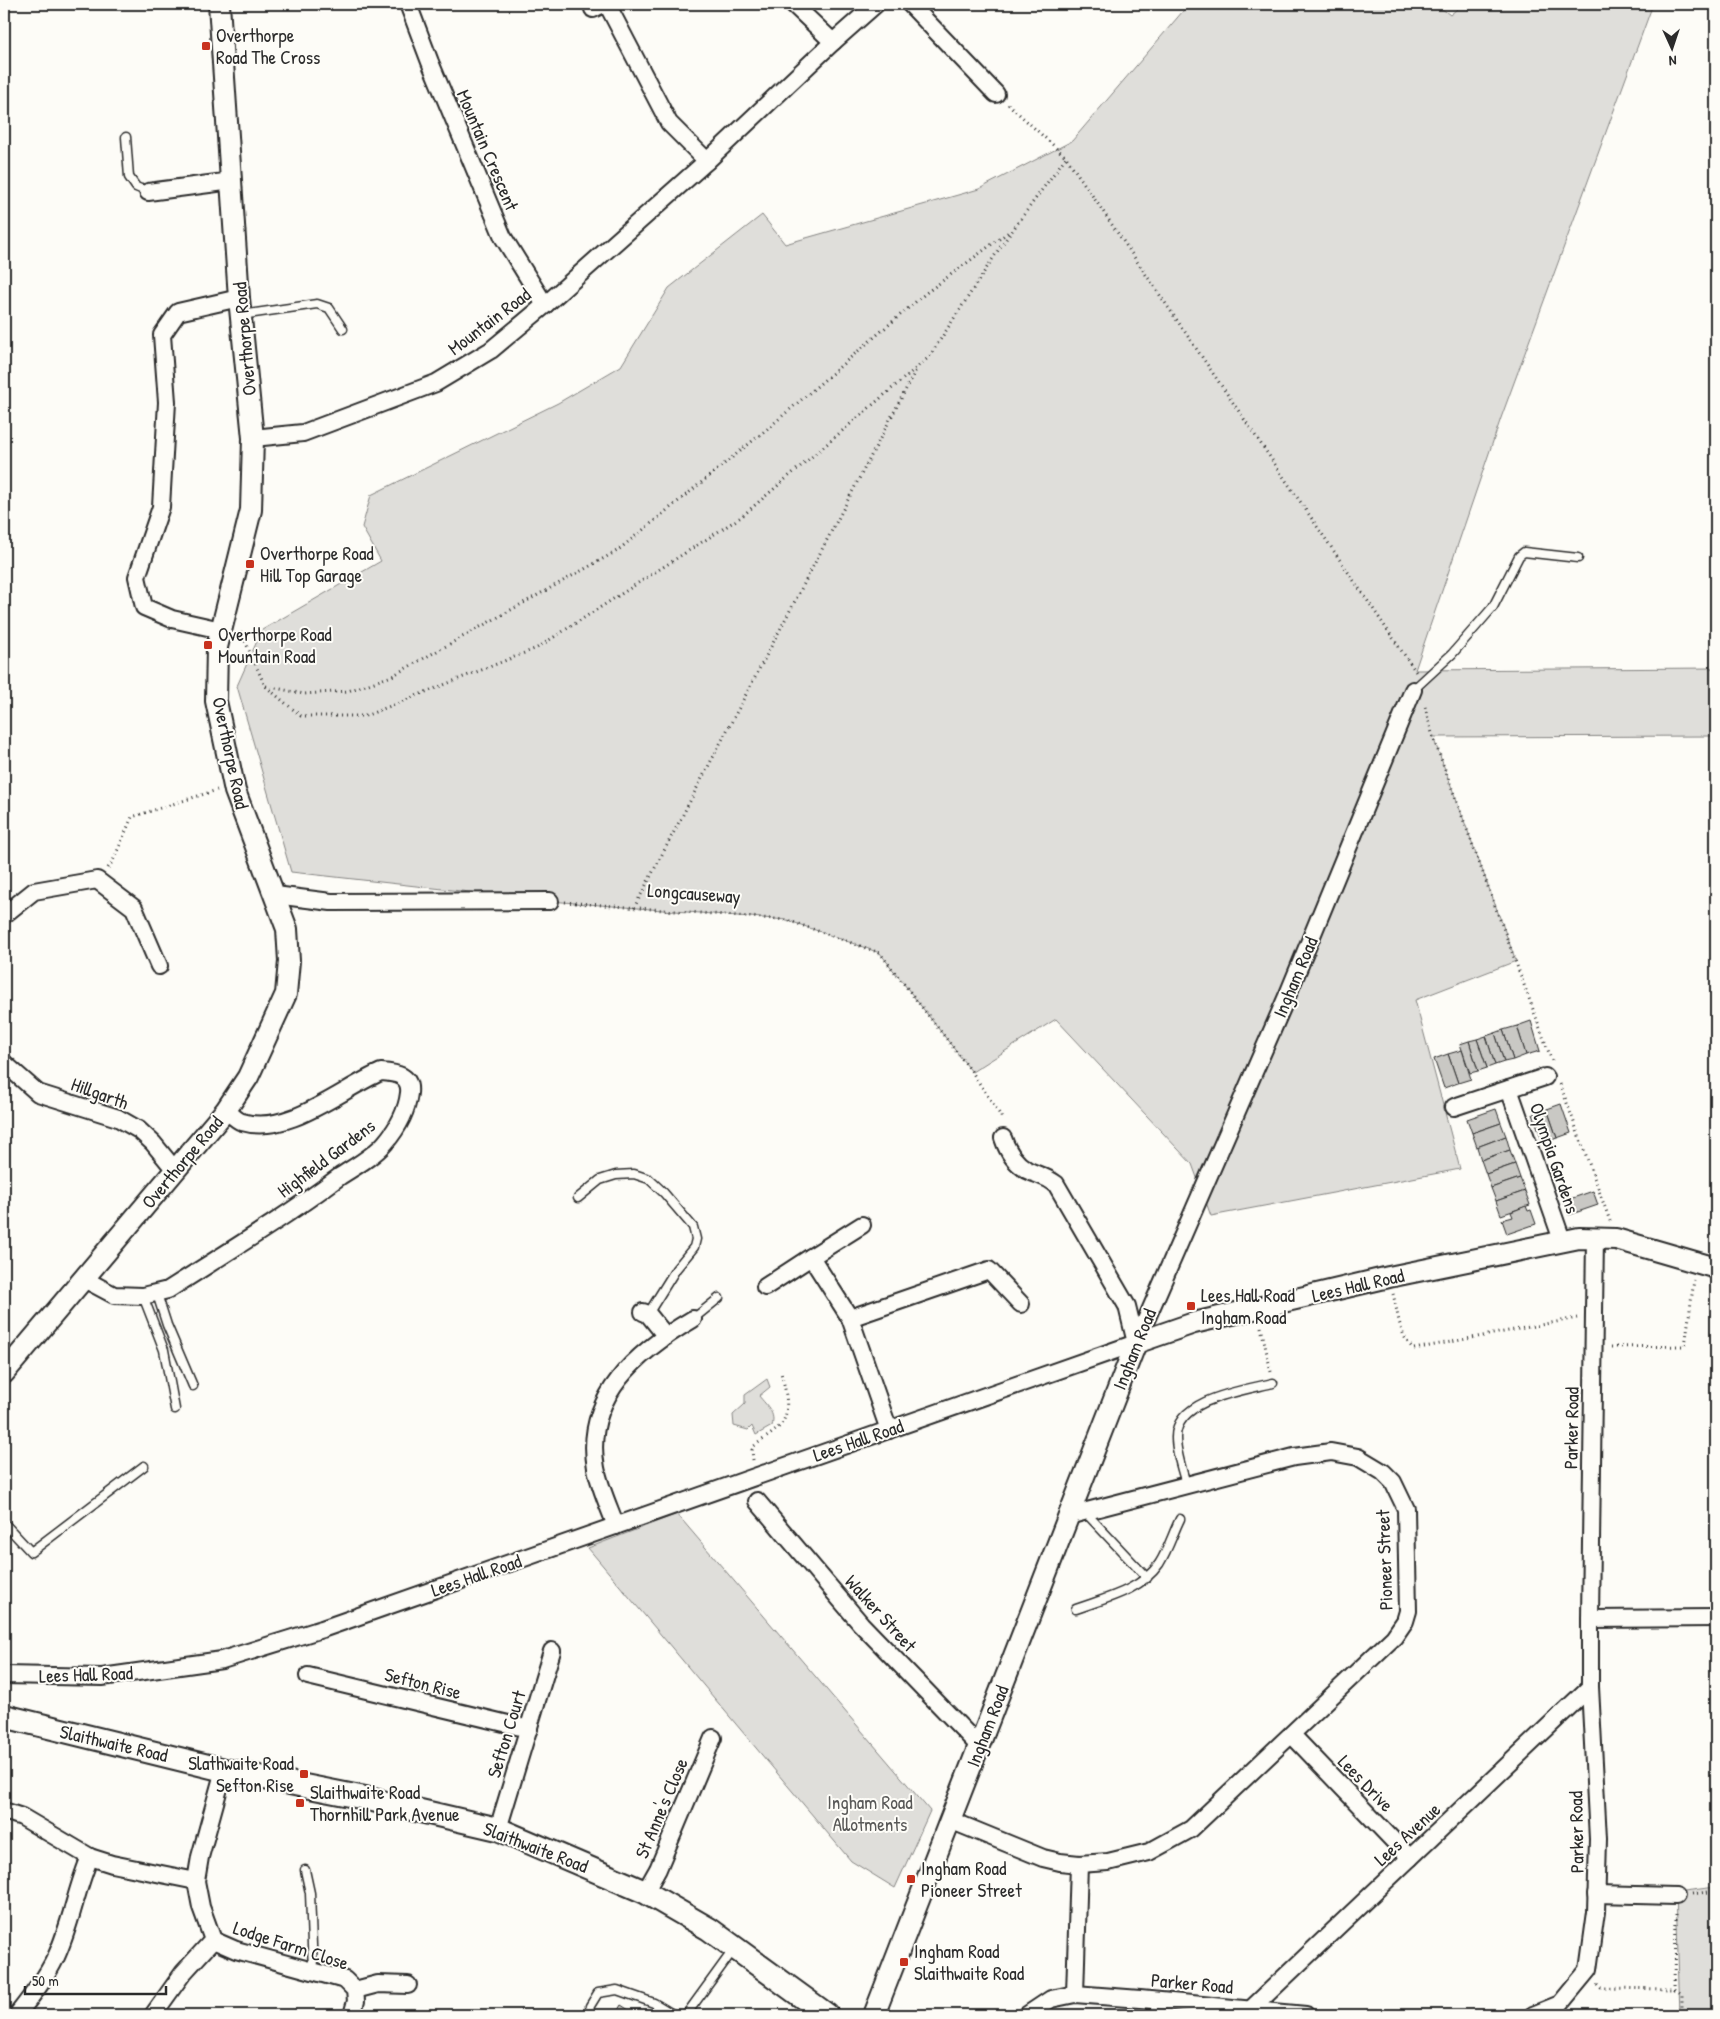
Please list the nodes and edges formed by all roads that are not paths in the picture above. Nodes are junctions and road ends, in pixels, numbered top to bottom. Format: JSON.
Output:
{"nodes":[{"id":1,"x":219,"y":4,"type":"edge"},
{"id":2,"x":408,"y":4,"type":"edge"},
{"id":3,"x":793,"y":4,"type":"edge"},
{"id":4,"x":876,"y":4,"type":"edge"},
{"id":5,"x":910,"y":4,"type":"edge"},
{"id":6,"x":601,"y":5,"type":"edge"},
{"id":7,"x":833,"y":42,"type":"junction"},
{"id":8,"x":996,"y":94,"type":"road end"},
{"id":9,"x":126,"y":137,"type":"dead end"},
{"id":10,"x":707,"y":160,"type":"junction"},
{"id":11,"x":232,"y":181,"type":"junction"},
{"id":12,"x":148,"y":192,"type":"joint"},
{"id":13,"x":545,"y":305,"type":"junction"},
{"id":14,"x":240,"y":306,"type":"junction"},
{"id":15,"x":342,"y":329,"type":"dead end"},
{"id":16,"x":253,"y":438,"type":"junction"},
{"id":17,"x":1578,"y":558,"type":"dead end"},
{"id":18,"x":222,"y":630,"type":"junction"},
{"id":19,"x":1415,"y":686,"type":"joint"},
{"id":20,"x":275,"y":895,"type":"junction"},
{"id":21,"x":550,"y":901,"type":"road end"},
{"id":22,"x":4,"y":915,"type":"edge"},
{"id":23,"x":159,"y":966,"type":"dead end"},
{"id":24,"x":4,"y":1064,"type":"edge"},
{"id":25,"x":1553,"y":1074,"type":"road end"},
{"id":26,"x":1509,"y":1088,"type":"junction"},
{"id":27,"x":1454,"y":1107,"type":"dead end"},
{"id":28,"x":226,"y":1110,"type":"junction"},
{"id":29,"x":1003,"y":1138,"type":"road end"},
{"id":30,"x":174,"y":1170,"type":"junction"},
{"id":31,"x":578,"y":1198,"type":"dead end"},
{"id":32,"x":862,"y":1225,"type":"dead end"},
{"id":33,"x":1595,"y":1237,"type":"junction"},
{"id":34,"x":1562,"y":1240,"type":"junction"},
{"id":35,"x":811,"y":1257,"type":"junction"},
{"id":36,"x":1716,"y":1268,"type":"edge"},
{"id":37,"x":84,"y":1279,"type":"junction"},
{"id":38,"x":766,"y":1287,"type":"dead end"},
{"id":39,"x":150,"y":1295,"type":"junction"},
{"id":40,"x":719,"y":1298,"type":"dead end"},
{"id":41,"x":1020,"y":1304,"type":"dead end"},
{"id":42,"x":645,"y":1313,"type":"joint"},
{"id":43,"x":850,"y":1318,"type":"junction"},
{"id":44,"x":693,"y":1319,"type":"joint"},
{"id":45,"x":665,"y":1335,"type":"junction"},
{"id":46,"x":1136,"y":1343,"type":"junction"},
{"id":47,"x":4,"y":1373,"type":"edge"},
{"id":48,"x":1273,"y":1383,"type":"road end"},
{"id":49,"x":193,"y":1386,"type":"dead end"},
{"id":50,"x":175,"y":1409,"type":"dead end"},
{"id":51,"x":889,"y":1430,"type":"junction"},
{"id":52,"x":144,"y":1466,"type":"dead end"},
{"id":53,"x":1186,"y":1484,"type":"junction"},
{"id":54,"x":757,"y":1501,"type":"dead end"},
{"id":55,"x":1077,"y":1514,"type":"junction"},
{"id":56,"x":1180,"y":1518,"type":"dead end"},
{"id":57,"x":4,"y":1523,"type":"edge"},
{"id":58,"x":616,"y":1526,"type":"junction"},
{"id":59,"x":1147,"y":1578,"type":"junction"},
{"id":60,"x":1076,"y":1609,"type":"dead end"},
{"id":61,"x":1716,"y":1618,"type":"edge"},
{"id":62,"x":1590,"y":1619,"type":"junction"},
{"id":63,"x":552,"y":1651,"type":"dead end"},
{"id":64,"x":4,"y":1675,"type":"edge"},
{"id":65,"x":308,"y":1676,"type":"dead end"},
{"id":66,"x":1590,"y":1687,"type":"junction"},
{"id":67,"x":4,"y":1716,"type":"edge"},
{"id":68,"x":528,"y":1729,"type":"junction"},
{"id":69,"x":1292,"y":1735,"type":"junction"},
{"id":70,"x":712,"y":1738,"type":"dead end"},
{"id":71,"x":980,"y":1747,"type":"junction"},
{"id":72,"x":224,"y":1770,"type":"junction"},
{"id":73,"x":4,"y":1811,"type":"edge"},
{"id":74,"x":950,"y":1820,"type":"junction"},
{"id":75,"x":498,"y":1829,"type":"junction"},
{"id":76,"x":90,"y":1857,"type":"junction"},
{"id":77,"x":1410,"y":1858,"type":"junction"},
{"id":78,"x":1078,"y":1864,"type":"junction"},
{"id":79,"x":305,"y":1870,"type":"dead end"},
{"id":80,"x":196,"y":1882,"type":"junction"},
{"id":81,"x":645,"y":1892,"type":"junction"},
{"id":82,"x":1596,"y":1894,"type":"junction"},
{"id":83,"x":1676,"y":1896,"type":"road end"},
{"id":84,"x":213,"y":1940,"type":"junction"},
{"id":85,"x":735,"y":1948,"type":"junction"},
{"id":86,"x":313,"y":1971,"type":"junction"},
{"id":87,"x":408,"y":1985,"type":"dead end"},
{"id":88,"x":355,"y":1990,"type":"junction"},
{"id":89,"x":1074,"y":1994,"type":"junction"},
{"id":90,"x":590,"y":2006,"type":"dead end"},
{"id":91,"x":1251,"y":2009,"type":"junction"},
{"id":92,"x":878,"y":2013,"type":"edge"},
{"id":93,"x":17,"y":2015,"type":"edge"},
{"id":94,"x":153,"y":2015,"type":"edge"},
{"id":95,"x":352,"y":2015,"type":"edge"},
{"id":96,"x":674,"y":2015,"type":"edge"},
{"id":97,"x":686,"y":2015,"type":"edge"},
{"id":98,"x":827,"y":2015,"type":"edge"},
{"id":99,"x":1027,"y":2015,"type":"edge"},
{"id":100,"x":1299,"y":2015,"type":"edge"},
{"id":101,"x":1533,"y":2015,"type":"edge"}],
"edges":[{"from":1,"to":11,"type":"street","name":"Overthorpe Road"},
{"from":2,"to":13,"type":"street","name":"Mountain Crescent"},
{"from":3,"to":7,"type":"street"},
{"from":4,"to":7,"type":"street","name":"Mountain Road"},
{"from":5,"to":8,"type":"street"},
{"from":6,"to":10,"type":"street"},
{"from":7,"to":10,"type":"street","name":"Mountain Road"},
{"from":9,"to":12,"type":"lane"},
{"from":10,"to":13,"type":"street","name":"Mountain Road"},
{"from":11,"to":12,"type":"street"},
{"from":11,"to":14,"type":"street","name":"Overthorpe Road"},
{"from":13,"to":16,"type":"street","name":"Mountain Road"},
{"from":14,"to":15,"type":"lane"},
{"from":14,"to":16,"type":"street","name":"Overthorpe Road"},
{"from":14,"to":18,"type":"street"},
{"from":16,"to":18,"type":"street","name":"Overthorpe Road"},
{"from":17,"to":19,"type":"lane"},
{"from":18,"to":20,"type":"street","name":"Overthorpe Road"},
{"from":19,"to":46,"type":"street","name":"Ingham Road"},
{"from":20,"to":21,"type":"street"},
{"from":20,"to":28,"type":"street","name":"Overthorpe Road"},
{"from":22,"to":23,"type":"street"},
{"from":24,"to":30,"type":"street","name":"Hillgarth"},
{"from":25,"to":26,"type":"street","name":"Olympia Gardens"},
{"from":26,"to":27,"type":"street","name":"Olympia Gardens"},
{"from":26,"to":34,"type":"street","name":"Olympia Gardens"},
{"from":28,"to":30,"type":"street","name":"Overthorpe Road"},
{"from":28,"to":39,"type":"street","name":"Highfield Gardens"},
{"from":29,"to":46,"type":"street"},
{"from":30,"to":37,"type":"street","name":"Overthorpe Road"},
{"from":31,"to":42,"type":"lane"},
{"from":32,"to":35,"type":"street"},
{"from":33,"to":34,"type":"street","name":"Lees Hall Road"},
{"from":33,"to":36,"type":"street","name":"Lees Hall Road"},
{"from":33,"to":62,"type":"street","name":"Parker Road"},
{"from":34,"to":46,"type":"street","name":"Lees Hall Road"},
{"from":35,"to":38,"type":"street"},
{"from":35,"to":43,"type":"street"},
{"from":37,"to":39,"type":"street","name":"Highfield Gardens"},
{"from":37,"to":47,"type":"street","name":"Overthorpe Road"},
{"from":39,"to":49,"type":"lane"},
{"from":39,"to":50,"type":"lane"},
{"from":40,"to":44,"type":"lane"},
{"from":41,"to":43,"type":"street"},
{"from":42,"to":45,"type":"street"},
{"from":43,"to":51,"type":"street"},
{"from":44,"to":45,"type":"street"},
{"from":45,"to":58,"type":"street"},
{"from":46,"to":51,"type":"street","name":"Lees Hall Road"},
{"from":46,"to":55,"type":"street","name":"Ingham Road"},
{"from":48,"to":53,"type":"lane"},
{"from":51,"to":58,"type":"street","name":"Lees Hall Road"},
{"from":52,"to":57,"type":"lane"},
{"from":53,"to":55,"type":"street","name":"Pioneer Street"},
{"from":53,"to":69,"type":"street","name":"Pioneer Street"},
{"from":54,"to":71,"type":"street","name":"Walker Street"},
{"from":55,"to":59,"type":"lane"},
{"from":55,"to":71,"type":"street","name":"Ingham Road"},
{"from":56,"to":59,"type":"lane"},
{"from":58,"to":64,"type":"street","name":"Lees Hall Road"},
{"from":59,"to":60,"type":"lane"},
{"from":61,"to":62,"type":"street"},
{"from":62,"to":66,"type":"street","name":"Parker Road"},
{"from":63,"to":68,"type":"street","name":"Sefton Court"},
{"from":65,"to":68,"type":"street","name":"Sefton Rise"},
{"from":66,"to":77,"type":"street","name":"Lees Avenue"},
{"from":66,"to":82,"type":"street","name":"Parker Road"},
{"from":67,"to":72,"type":"main road","name":"Slaithwaite Road"},
{"from":68,"to":75,"type":"street","name":"Sefton Court"},
{"from":69,"to":77,"type":"street","name":"Lees Drive"},
{"from":69,"to":78,"type":"street","name":"Pioneer Street"},
{"from":70,"to":81,"type":"street","name":"St Anne's Close"},
{"from":71,"to":74,"type":"street","name":"Ingham Road"},
{"from":72,"to":75,"type":"main road","name":"Slaithwaite Road"},
{"from":72,"to":80,"type":"street"},
{"from":73,"to":76,"type":"street"},
{"from":74,"to":78,"type":"street","name":"Pioneer Street"},
{"from":74,"to":92,"type":"street","name":"Ingham Road"},
{"from":75,"to":81,"type":"main road","name":"Slaithwaite Road"},
{"from":76,"to":80,"type":"street"},
{"from":76,"to":93,"type":"street"},
{"from":77,"to":91,"type":"street","name":"Lees Avenue"},
{"from":78,"to":89,"type":"street"},
{"from":79,"to":86,"type":"lane"},
{"from":80,"to":84,"type":"street"},
{"from":81,"to":85,"type":"main road","name":"Slaithwaite Road"},
{"from":82,"to":83,"type":"street"},
{"from":82,"to":101,"type":"street","name":"Parker Road"},
{"from":84,"to":86,"type":"street","name":"Lodge Farm Close"},
{"from":84,"to":94,"type":"street"},
{"from":85,"to":97,"type":"lane"},
{"from":85,"to":98,"type":"main road","name":"Slaithwaite Road"},
{"from":86,"to":88,"type":"street","name":"Lodge Farm Close"},
{"from":87,"to":88,"type":"street","name":"Lodge Farm Close"},
{"from":88,"to":95,"type":"street","name":"Lodge Farm Close"},
{"from":89,"to":91,"type":"street","name":"Parker Road"},
{"from":89,"to":99,"type":"street","name":"Parker Road"},
{"from":90,"to":96,"type":"lane"},
{"from":91,"to":100,"type":"street","name":"Parker Road"}]}
